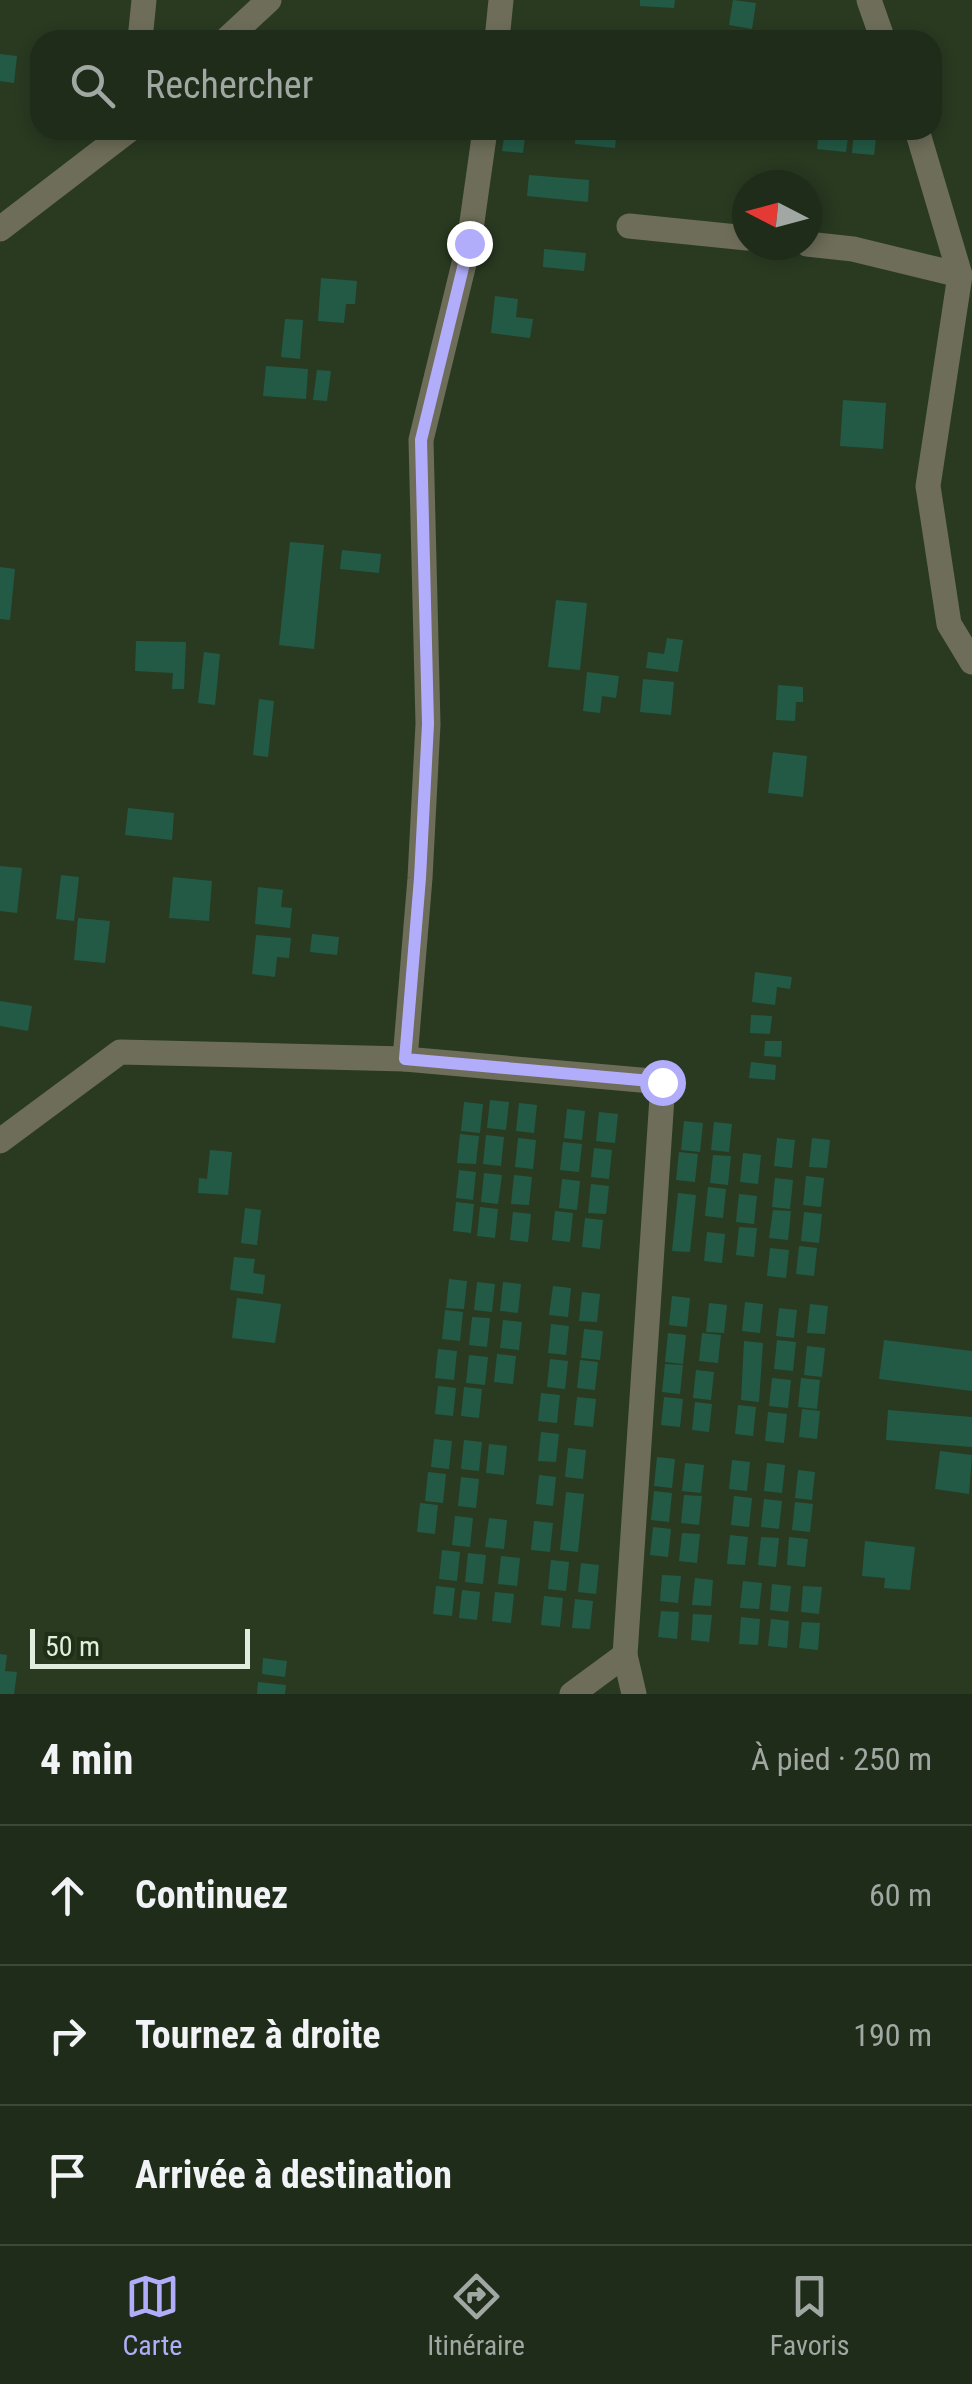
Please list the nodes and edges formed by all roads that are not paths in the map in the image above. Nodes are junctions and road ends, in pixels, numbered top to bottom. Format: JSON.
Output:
{"nodes":[{"id":1,"x":144,"y":0,"type":"edge"},
{"id":2,"x":268,"y":0,"type":"edge"},
{"id":3,"x":501,"y":0,"type":"edge"},
{"id":4,"x":868,"y":0,"type":"edge"},
{"id":5,"x":141,"y":30,"type":"edge"},
{"id":6,"x":236,"y":30,"type":"edge"},
{"id":7,"x":498,"y":30,"type":"edge"},
{"id":8,"x":880,"y":30,"type":"edge"},
{"id":9,"x":116,"y":140,"type":"edge"},
{"id":10,"x":483,"y":140,"type":"edge"},
{"id":11,"x":920,"y":140,"type":"edge"},
{"id":12,"x":629,"y":226,"type":"dead end"},
{"id":13,"x":0,"y":229,"type":"edge"},
{"id":14,"x":732,"y":236,"type":"edge"},
{"id":15,"x":822,"y":246,"type":"edge"},
{"id":16,"x":960,"y":275,"type":"junction"},
{"id":17,"x":972,"y":662,"type":"edge"},
{"id":18,"x":405,"y":1059,"type":"junction"},
{"id":19,"x":0,"y":1141,"type":"edge"},
{"id":20,"x":625,"y":1654,"type":"junction"},
{"id":21,"x":572,"y":1694,"type":"edge"},
{"id":22,"x":634,"y":1694,"type":"edge"}],
"edges":[{"from":1,"to":5,"type":"street"},
{"from":2,"to":6,"type":"street"},
{"from":3,"to":7,"type":"street"},
{"from":4,"to":8,"type":"street"},
{"from":9,"to":13,"type":"street"},
{"from":10,"to":18,"type":"street"},
{"from":11,"to":16,"type":"street"},
{"from":12,"to":14,"type":"street"},
{"from":15,"to":16,"type":"street"},
{"from":16,"to":17,"type":"street"},
{"from":18,"to":19,"type":"street"},
{"from":18,"to":20,"type":"street"},
{"from":20,"to":21,"type":"street"},
{"from":20,"to":22,"type":"street"}]}
